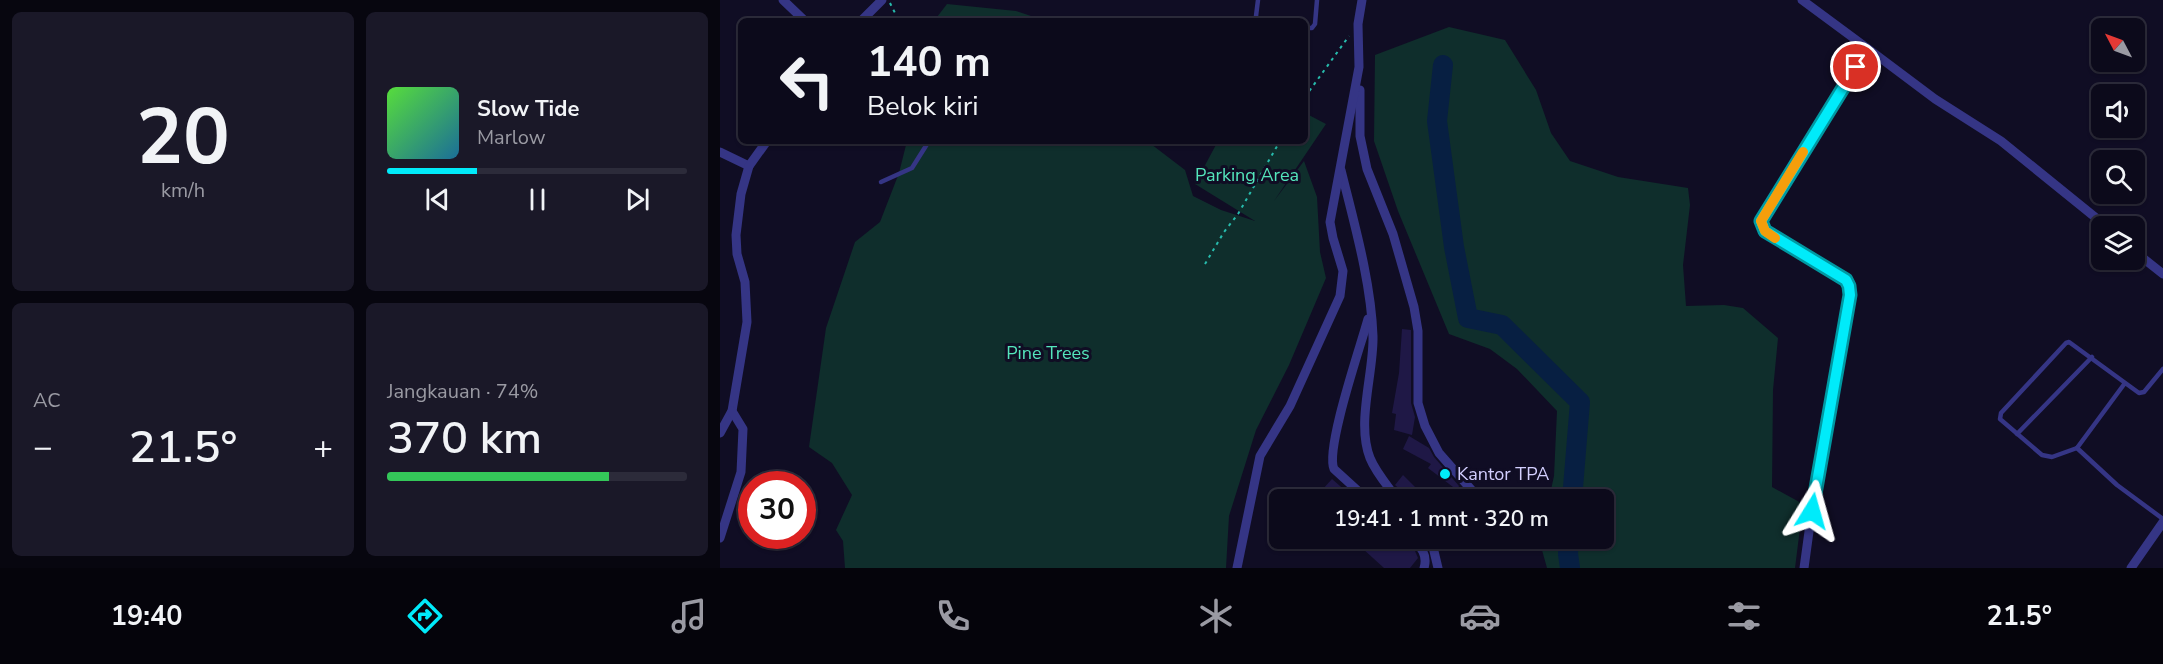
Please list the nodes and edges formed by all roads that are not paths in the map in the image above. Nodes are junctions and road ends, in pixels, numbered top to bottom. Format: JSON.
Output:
{"nodes":[{"id":1,"x":783,"y":0,"type":"edge"},
{"id":2,"x":882,"y":0,"type":"edge"},
{"id":3,"x":1258,"y":0,"type":"edge"},
{"id":4,"x":1317,"y":0,"type":"edge"},
{"id":5,"x":1362,"y":0,"type":"edge"},
{"id":6,"x":1802,"y":0,"type":"edge"},
{"id":7,"x":794,"y":4,"type":"edge"},
{"id":8,"x":803,"y":18,"type":"edge"},
{"id":9,"x":865,"y":18,"type":"edge"},
{"id":10,"x":1257,"y":18,"type":"edge"},
{"id":11,"x":1308,"y":28,"type":"edge"},
{"id":12,"x":1867,"y":48,"type":"junction"},
{"id":13,"x":1359,"y":67,"type":"junction"},
{"id":14,"x":764,"y":144,"type":"edge"},
{"id":15,"x":927,"y":144,"type":"edge"},
{"id":16,"x":720,"y":152,"type":"edge"},
{"id":17,"x":1340,"y":164,"type":"junction"},
{"id":18,"x":749,"y":166,"type":"junction"},
{"id":19,"x":881,"y":182,"type":"dead end"},
{"id":20,"x":2094,"y":216,"type":"edge"},
{"id":21,"x":2145,"y":260,"type":"edge"},
{"id":22,"x":2163,"y":274,"type":"edge"},
{"id":23,"x":1370,"y":311,"type":"junction"},
{"id":24,"x":2092,"y":357,"type":"junction"},
{"id":25,"x":2163,"y":369,"type":"edge"},
{"id":26,"x":2125,"y":383,"type":"junction"},
{"id":27,"x":732,"y":411,"type":"junction"},
{"id":28,"x":720,"y":433,"type":"edge"},
{"id":29,"x":2017,"y":434,"type":"junction"},
{"id":30,"x":2077,"y":448,"type":"junction"},
{"id":31,"x":1356,"y":489,"type":"edge"},
{"id":32,"x":1390,"y":489,"type":"edge"},
{"id":33,"x":1471,"y":489,"type":"edge"},
{"id":34,"x":2163,"y":521,"type":"edge"},
{"id":35,"x":720,"y":538,"type":"edge"},
{"id":36,"x":1422,"y":549,"type":"edge"},
{"id":37,"x":1433,"y":549,"type":"edge"},
{"id":38,"x":1237,"y":568,"type":"edge"},
{"id":39,"x":1424,"y":568,"type":"edge"},
{"id":40,"x":1438,"y":568,"type":"edge"},
{"id":41,"x":1804,"y":568,"type":"edge"},
{"id":42,"x":2131,"y":568,"type":"edge"}],
"edges":[{"from":1,"to":7,"type":"street"},
{"from":2,"to":9,"type":"street"},
{"from":3,"to":10,"type":"lane"},
{"from":4,"to":11,"type":"lane"},
{"from":5,"to":13,"type":"street"},
{"from":6,"to":12,"type":"street"},
{"from":7,"to":8,"type":"street"},
{"from":12,"to":20,"type":"street"},
{"from":12,"to":41,"type":"street"},
{"from":13,"to":17,"type":"street"},
{"from":13,"to":33,"type":"street"},
{"from":14,"to":18,"type":"street"},
{"from":15,"to":19,"type":"lane"},
{"from":16,"to":18,"type":"street"},
{"from":17,"to":23,"type":"street"},
{"from":17,"to":38,"type":"street"},
{"from":18,"to":27,"type":"street"},
{"from":21,"to":22,"type":"street"},
{"from":23,"to":31,"type":"street"},
{"from":23,"to":32,"type":"street"},
{"from":24,"to":26,"type":"lane"},
{"from":24,"to":29,"type":"lane"},
{"from":24,"to":29,"type":"lane"},
{"from":25,"to":26,"type":"lane"},
{"from":26,"to":30,"type":"lane"},
{"from":27,"to":28,"type":"street"},
{"from":27,"to":35,"type":"street"},
{"from":29,"to":30,"type":"lane"},
{"from":30,"to":34,"type":"lane"},
{"from":34,"to":42,"type":"street"},
{"from":36,"to":39,"type":"street"},
{"from":37,"to":40,"type":"street"}]}
